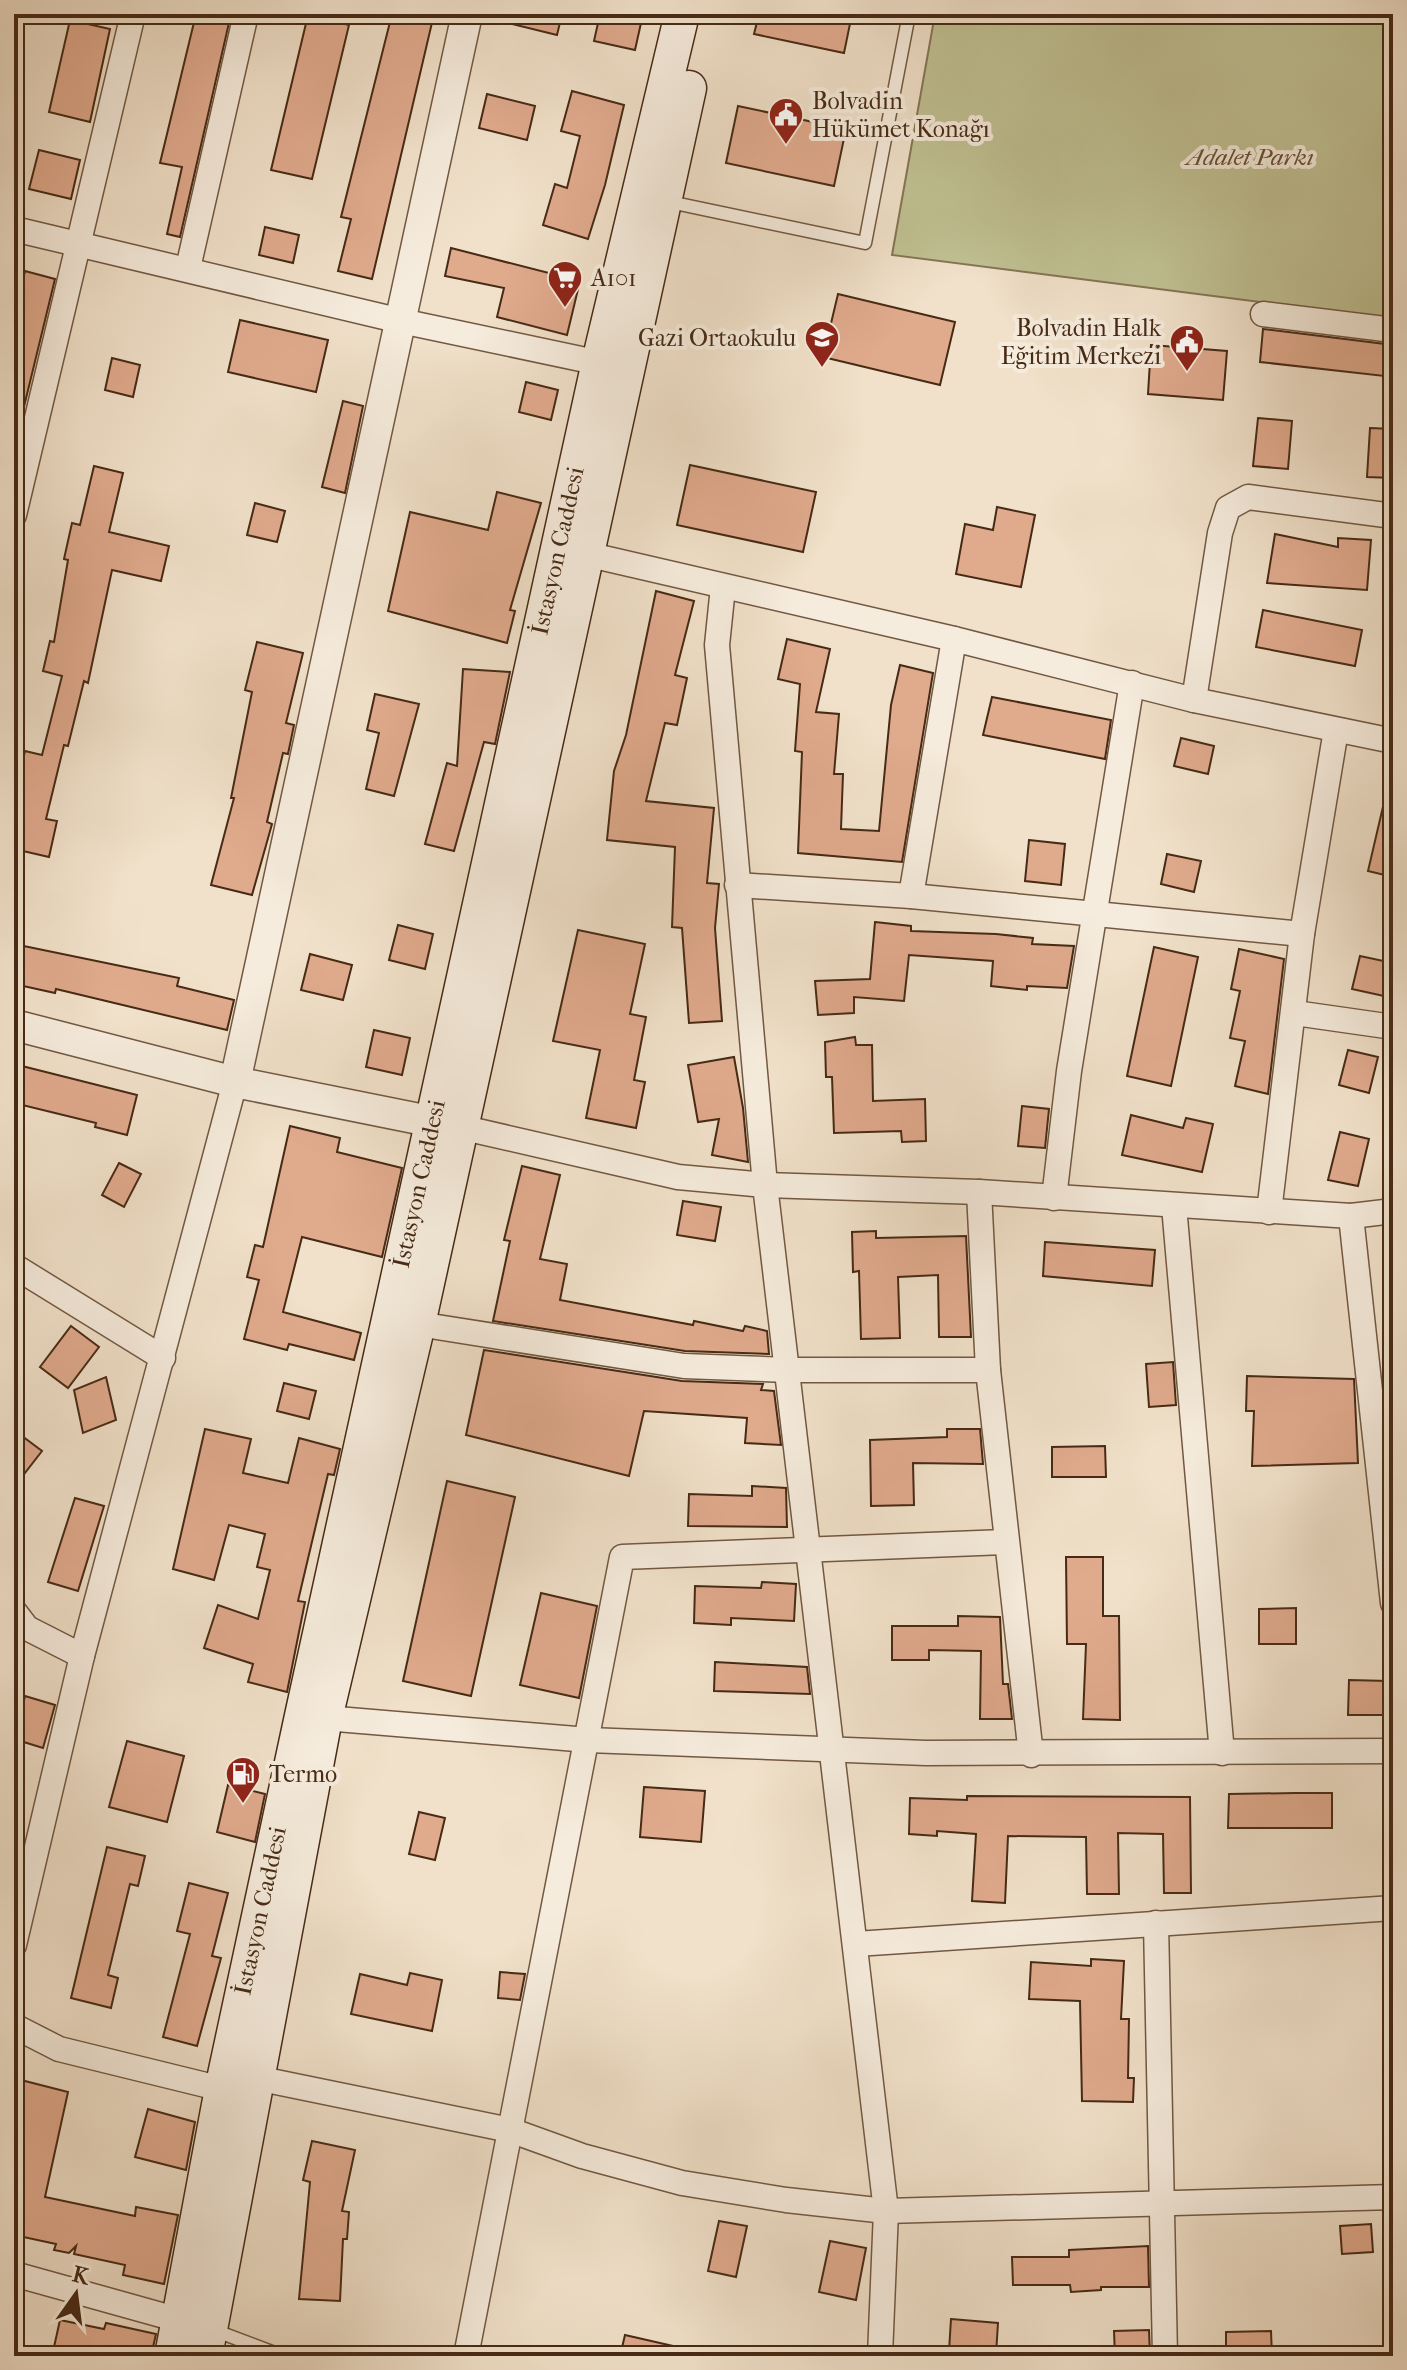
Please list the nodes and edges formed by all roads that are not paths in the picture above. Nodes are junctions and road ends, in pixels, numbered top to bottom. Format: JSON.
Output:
{"nodes":[{"id":1,"x":133,"y":14,"type":"edge"},
{"id":2,"x":246,"y":14,"type":"edge"},
{"id":3,"x":467,"y":14,"type":"edge"},
{"id":4,"x":682,"y":14,"type":"edge"},
{"id":5,"x":705,"y":14,"type":"edge"},
{"id":6,"x":909,"y":14,"type":"edge"},
{"id":7,"x":663,"y":200,"type":"junction"},
{"id":8,"x":14,"y":229,"type":"edge"},
{"id":9,"x":77,"y":243,"type":"junction"},
{"id":10,"x":188,"y":268,"type":"junction"},
{"id":11,"x":1263,"y":314,"type":"dead end"},
{"id":12,"x":401,"y":321,"type":"junction"},
{"id":13,"x":1393,"y":330,"type":"edge"},
{"id":14,"x":612,"y":365,"type":"junction"},
{"id":15,"x":14,"y":515,"type":"edge"},
{"id":16,"x":1393,"y":516,"type":"edge"},
{"id":17,"x":586,"y":554,"type":"junction"},
{"id":18,"x":723,"y":587,"type":"junction"},
{"id":19,"x":954,"y":639,"type":"junction"},
{"id":20,"x":1132,"y":683,"type":"junction"},
{"id":21,"x":1194,"y":700,"type":"junction"},
{"id":22,"x":1336,"y":730,"type":"junction"},
{"id":23,"x":1393,"y":741,"type":"edge"},
{"id":24,"x":737,"y":885,"type":"junction"},
{"id":25,"x":911,"y":896,"type":"junction"},
{"id":26,"x":1095,"y":913,"type":"junction"},
{"id":27,"x":1302,"y":934,"type":"junction"},
{"id":28,"x":1295,"y":1013,"type":"junction"},
{"id":29,"x":14,"y":1025,"type":"edge"},
{"id":30,"x":1393,"y":1027,"type":"edge"},
{"id":31,"x":235,"y":1082,"type":"junction"},
{"id":32,"x":446,"y":1124,"type":"junction"},
{"id":33,"x":765,"y":1185,"type":"junction"},
{"id":34,"x":979,"y":1192,"type":"junction"},
{"id":35,"x":1054,"y":1198,"type":"junction"},
{"id":36,"x":1174,"y":1206,"type":"junction"},
{"id":37,"x":1393,"y":1211,"type":"edge"},
{"id":38,"x":1269,"y":1212,"type":"junction"},
{"id":39,"x":1351,"y":1216,"type":"junction"},
{"id":40,"x":14,"y":1266,"type":"edge"},
{"id":41,"x":418,"y":1324,"type":"junction"},
{"id":42,"x":163,"y":1358,"type":"junction"},
{"id":43,"x":789,"y":1370,"type":"junction"},
{"id":44,"x":988,"y":1370,"type":"junction"},
{"id":45,"x":1005,"y":1542,"type":"junction"},
{"id":46,"x":809,"y":1547,"type":"junction"},
{"id":47,"x":1393,"y":1603,"type":"edge"},
{"id":48,"x":14,"y":1611,"type":"edge"},
{"id":49,"x":82,"y":1656,"type":"junction"},
{"id":50,"x":325,"y":1718,"type":"junction"},
{"id":51,"x":588,"y":1740,"type":"junction"},
{"id":52,"x":833,"y":1749,"type":"junction"},
{"id":53,"x":1393,"y":1751,"type":"edge"},
{"id":54,"x":1222,"y":1753,"type":"junction"},
{"id":55,"x":1031,"y":1755,"type":"junction"},
{"id":56,"x":22,"y":1872,"type":"edge"},
{"id":57,"x":1393,"y":1908,"type":"edge"},
{"id":58,"x":1156,"y":1923,"type":"junction"},
{"id":59,"x":856,"y":1944,"type":"junction"},
{"id":60,"x":14,"y":1945,"type":"edge"},
{"id":61,"x":14,"y":2026,"type":"edge"},
{"id":62,"x":256,"y":2078,"type":"junction"},
{"id":63,"x":222,"y":2089,"type":"junction"},
{"id":64,"x":510,"y":2130,"type":"junction"},
{"id":65,"x":1393,"y":2197,"type":"edge"},
{"id":66,"x":1160,"y":2206,"type":"junction"},
{"id":67,"x":886,"y":2211,"type":"junction"},
{"id":68,"x":14,"y":2274,"type":"edge"},
{"id":69,"x":197,"y":2331,"type":"edge"},
{"id":70,"x":172,"y":2356,"type":"edge"},
{"id":71,"x":271,"y":2356,"type":"edge"},
{"id":72,"x":466,"y":2356,"type":"edge"},
{"id":73,"x":880,"y":2356,"type":"edge"},
{"id":74,"x":1165,"y":2356,"type":"edge"}],
"edges":[{"from":1,"to":9,"type":"street"},
{"from":2,"to":10,"type":"street"},
{"from":3,"to":12,"type":"street"},
{"from":4,"to":14,"type":"main road","name":"İstasyon Caddesi"},
{"from":5,"to":7,"type":"main road"},
{"from":6,"to":7,"type":"lane"},
{"from":7,"to":14,"type":"main road"},
{"from":8,"to":9,"type":"street"},
{"from":9,"to":10,"type":"street"},
{"from":9,"to":15,"type":"street"},
{"from":10,"to":12,"type":"street"},
{"from":11,"to":13,"type":"street"},
{"from":12,"to":14,"type":"street"},
{"from":12,"to":31,"type":"street"},
{"from":14,"to":17,"type":"main road"},
{"from":14,"to":32,"type":"main road","name":"İstasyon Caddesi"},
{"from":16,"to":21,"type":"street"},
{"from":17,"to":18,"type":"street"},
{"from":17,"to":32,"type":"main road"},
{"from":18,"to":19,"type":"street"},
{"from":18,"to":24,"type":"street"},
{"from":19,"to":20,"type":"street"},
{"from":19,"to":25,"type":"street"},
{"from":20,"to":21,"type":"street"},
{"from":20,"to":26,"type":"street"},
{"from":21,"to":22,"type":"street"},
{"from":22,"to":23,"type":"street"},
{"from":22,"to":27,"type":"street"},
{"from":24,"to":25,"type":"street"},
{"from":24,"to":33,"type":"street"},
{"from":25,"to":26,"type":"street"},
{"from":26,"to":27,"type":"street"},
{"from":26,"to":35,"type":"street"},
{"from":27,"to":28,"type":"street"},
{"from":28,"to":30,"type":"street"},
{"from":28,"to":38,"type":"street"},
{"from":29,"to":31,"type":"street"},
{"from":31,"to":32,"type":"street"},
{"from":31,"to":42,"type":"street"},
{"from":32,"to":33,"type":"street"},
{"from":32,"to":41,"type":"main road"},
{"from":32,"to":63,"type":"main road","name":"İstasyon Caddesi"},
{"from":33,"to":34,"type":"street"},
{"from":33,"to":43,"type":"street"},
{"from":34,"to":35,"type":"street"},
{"from":34,"to":44,"type":"street"},
{"from":35,"to":36,"type":"street"},
{"from":36,"to":38,"type":"street"},
{"from":36,"to":54,"type":"street"},
{"from":37,"to":39,"type":"street"},
{"from":38,"to":39,"type":"street"},
{"from":39,"to":47,"type":"street"},
{"from":40,"to":42,"type":"street"},
{"from":41,"to":43,"type":"street"},
{"from":41,"to":50,"type":"main road"},
{"from":42,"to":49,"type":"street"},
{"from":43,"to":44,"type":"street"},
{"from":43,"to":46,"type":"street"},
{"from":44,"to":45,"type":"street"},
{"from":45,"to":46,"type":"street"},
{"from":45,"to":55,"type":"street"},
{"from":46,"to":51,"type":"street"},
{"from":46,"to":52,"type":"street"},
{"from":48,"to":49,"type":"street"},
{"from":49,"to":56,"type":"street"},
{"from":50,"to":51,"type":"street"},
{"from":50,"to":62,"type":"main road"},
{"from":51,"to":52,"type":"street"},
{"from":51,"to":64,"type":"street"},
{"from":52,"to":55,"type":"street"},
{"from":52,"to":59,"type":"street"},
{"from":53,"to":54,"type":"street"},
{"from":54,"to":55,"type":"street"},
{"from":56,"to":60,"type":"street"},
{"from":57,"to":58,"type":"street"},
{"from":58,"to":59,"type":"street"},
{"from":58,"to":66,"type":"street"},
{"from":59,"to":67,"type":"street"},
{"from":61,"to":63,"type":"street"},
{"from":62,"to":64,"type":"street"},
{"from":62,"to":69,"type":"main road"},
{"from":63,"to":69,"type":"main road","name":"İstasyon Caddesi"},
{"from":64,"to":67,"type":"street"},
{"from":64,"to":72,"type":"street"},
{"from":65,"to":66,"type":"street"},
{"from":66,"to":67,"type":"street"},
{"from":66,"to":74,"type":"street"},
{"from":67,"to":73,"type":"street"},
{"from":68,"to":69,"type":"street"},
{"from":69,"to":70,"type":"main road","name":"İstasyon Caddesi"},
{"from":69,"to":71,"type":"lane"}]}
